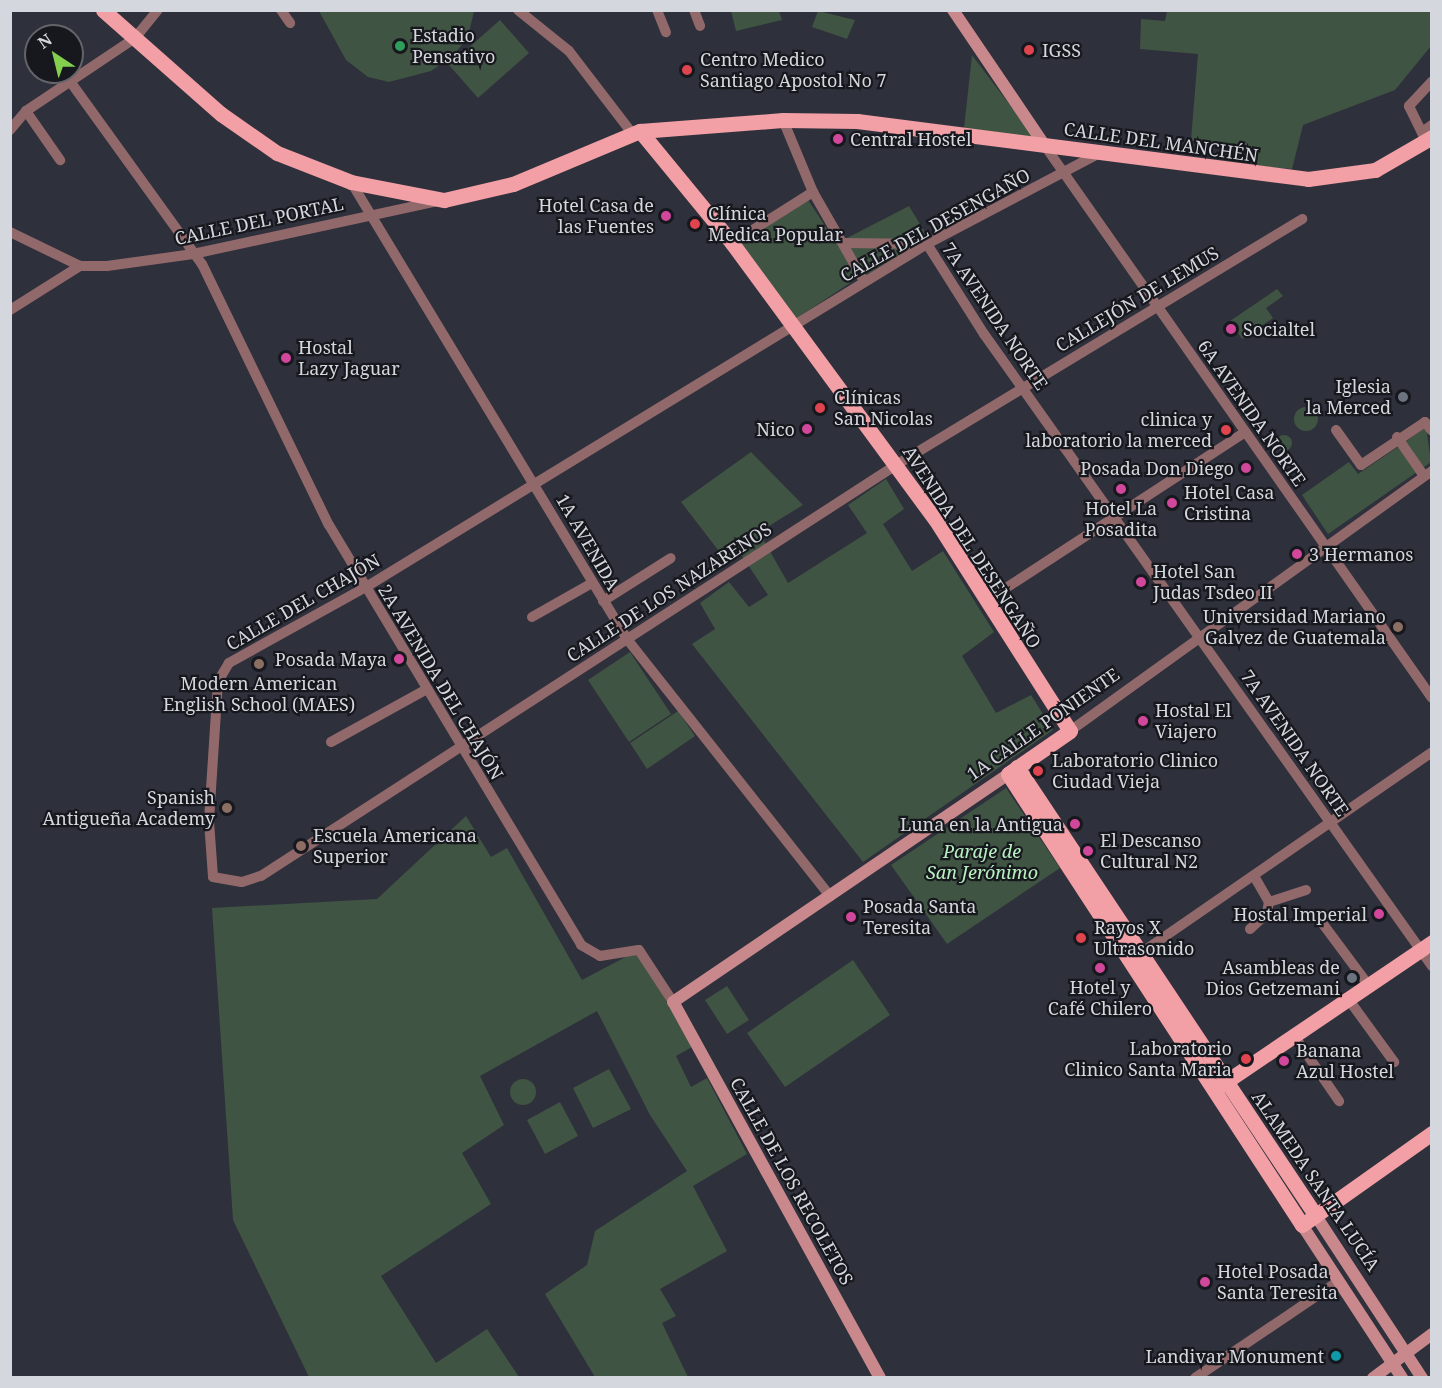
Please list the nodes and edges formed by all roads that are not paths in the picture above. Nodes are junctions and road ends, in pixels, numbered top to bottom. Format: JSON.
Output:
{"nodes":[{"id":1,"x":103,"y":10,"type":"edge"},
{"id":2,"x":158,"y":10,"type":"edge"},
{"id":3,"x":281,"y":10,"type":"edge"},
{"id":4,"x":657,"y":10,"type":"edge"},
{"id":5,"x":694,"y":10,"type":"edge"},
{"id":6,"x":518,"y":11,"type":"edge"},
{"id":7,"x":954,"y":11,"type":"edge"},
{"id":8,"x":290,"y":23,"type":"dead end"},
{"id":9,"x":700,"y":26,"type":"dead end"},
{"id":10,"x":666,"y":32,"type":"dead end"},
{"id":11,"x":135,"y":38,"type":"junction"},
{"id":12,"x":84,"y":75,"type":"edge"},
{"id":13,"x":1431,"y":81,"type":"edge"},
{"id":14,"x":72,"y":84,"type":"joint"},
{"id":15,"x":26,"y":111,"type":"junction"},
{"id":16,"x":783,"y":120,"type":"junction"},
{"id":17,"x":1431,"y":125,"type":"edge"},
{"id":18,"x":10,"y":130,"type":"edge"},
{"id":19,"x":636,"y":132,"type":"junction"},
{"id":20,"x":1428,"y":140,"type":"edge"},
{"id":21,"x":1045,"y":146,"type":"junction"},
{"id":22,"x":1094,"y":156,"type":"junction"},
{"id":23,"x":60,"y":160,"type":"dead end"},
{"id":24,"x":1064,"y":172,"type":"junction"},
{"id":25,"x":351,"y":182,"type":"junction"},
{"id":26,"x":813,"y":192,"type":"junction"},
{"id":27,"x":444,"y":200,"type":"junction"},
{"id":28,"x":369,"y":214,"type":"junction"},
{"id":29,"x":1302,"y":219,"type":"dead end"},
{"id":30,"x":10,"y":232,"type":"edge"},
{"id":31,"x":732,"y":243,"type":"junction"},
{"id":32,"x":843,"y":243,"type":"junction"},
{"id":33,"x":927,"y":244,"type":"junction"},
{"id":34,"x":193,"y":254,"type":"junction"},
{"id":35,"x":80,"y":266,"type":"junction"},
{"id":36,"x":864,"y":281,"type":"junction"},
{"id":37,"x":1158,"y":307,"type":"junction"},
{"id":38,"x":10,"y":310,"type":"edge"},
{"id":39,"x":794,"y":326,"type":"junction"},
{"id":40,"x":1021,"y":386,"type":"junction"},
{"id":41,"x":1336,"y":430,"type":"dead end"},
{"id":42,"x":1431,"y":431,"type":"edge"},
{"id":43,"x":1245,"y":432,"type":"junction"},
{"id":44,"x":1397,"y":438,"type":"junction"},
{"id":45,"x":896,"y":465,"type":"junction"},
{"id":46,"x":1428,"y":474,"type":"edge"},
{"id":47,"x":535,"y":485,"type":"junction"},
{"id":48,"x":1115,"y":517,"type":"junction"},
{"id":49,"x":1326,"y":547,"type":"junction"},
{"id":50,"x":671,"y":558,"type":"dead end"},
{"id":51,"x":592,"y":583,"type":"junction"},
{"id":52,"x":366,"y":587,"type":"junction"},
{"id":53,"x":603,"y":601,"type":"junction"},
{"id":54,"x":986,"y":601,"type":"junction"},
{"id":55,"x":532,"y":617,"type":"dead end"},
{"id":56,"x":1201,"y":637,"type":"junction"},
{"id":57,"x":627,"y":639,"type":"junction"},
{"id":58,"x":427,"y":689,"type":"junction"},
{"id":59,"x":1431,"y":698,"type":"edge"},
{"id":60,"x":1070,"y":730,"type":"junction"},
{"id":61,"x":331,"y":742,"type":"dead end"},
{"id":62,"x":459,"y":747,"type":"junction"},
{"id":63,"x":1431,"y":752,"type":"edge"},
{"id":64,"x":1013,"y":770,"type":"junction"},
{"id":65,"x":1331,"y":823,"type":"junction"},
{"id":66,"x":1254,"y":876,"type":"junction"},
{"id":67,"x":1306,"y":891,"type":"dead end"},
{"id":68,"x":830,"y":896,"type":"junction"},
{"id":69,"x":1269,"y":902,"type":"junction"},
{"id":70,"x":1320,"y":920,"type":"dead end"},
{"id":71,"x":1250,"y":929,"type":"dead end"},
{"id":72,"x":1426,"y":946,"type":"edge"},
{"id":73,"x":1137,"y":956,"type":"junction"},
{"id":74,"x":1431,"y":966,"type":"edge"},
{"id":75,"x":1369,"y":986,"type":"junction"},
{"id":76,"x":1349,"y":1000,"type":"junction"},
{"id":77,"x":673,"y":1002,"type":"junction"},
{"id":78,"x":1295,"y":1037,"type":"junction"},
{"id":79,"x":1394,"y":1062,"type":"dead end"},
{"id":80,"x":1221,"y":1085,"type":"junction"},
{"id":81,"x":1339,"y":1101,"type":"dead end"},
{"id":82,"x":1431,"y":1133,"type":"edge"},
{"id":83,"x":1316,"y":1216,"type":"junction"},
{"id":84,"x":1302,"y":1224,"type":"junction"},
{"id":85,"x":1339,"y":1281,"type":"junction"},
{"id":86,"x":1431,"y":1334,"type":"edge"},
{"id":87,"x":1406,"y":1353,"type":"junction"},
{"id":88,"x":1392,"y":1363,"type":"junction"},
{"id":89,"x":880,"y":1377,"type":"edge"},
{"id":90,"x":1195,"y":1377,"type":"edge"},
{"id":91,"x":1373,"y":1377,"type":"edge"},
{"id":92,"x":1402,"y":1377,"type":"edge"},
{"id":93,"x":1422,"y":1377,"type":"edge"}],
"edges":[{"from":1,"to":11,"type":"main road"},
{"from":2,"to":11,"type":"street"},
{"from":3,"to":8,"type":"street"},
{"from":4,"to":10,"type":"street"},
{"from":5,"to":9,"type":"street"},
{"from":6,"to":19,"type":"street"},
{"from":7,"to":21,"type":"street","name":"CALLE DEL MANCHÉN"},
{"from":11,"to":12,"type":"street"},
{"from":11,"to":25,"type":"main road"},
{"from":13,"to":20,"type":"street"},
{"from":14,"to":15,"type":"street"},
{"from":14,"to":34,"type":"street","name":"2A AVENIDA DEL CHAJÓN"},
{"from":15,"to":18,"type":"street"},
{"from":15,"to":23,"type":"street"},
{"from":16,"to":19,"type":"main road"},
{"from":16,"to":21,"type":"main road"},
{"from":16,"to":26,"type":"street"},
{"from":17,"to":20,"type":"street"},
{"from":19,"to":27,"type":"main road"},
{"from":19,"to":31,"type":"main road","name":"AVENIDA DEL DESENGAÑO"},
{"from":20,"to":22,"type":"main road","name":"CALLE DEL MANCHÉN"},
{"from":21,"to":22,"type":"main road","name":"CALLE DEL MANCHÉN"},
{"from":21,"to":24,"type":"street","name":"6A AVENIDA NORTE"},
{"from":22,"to":24,"type":"street","name":"CALLE DEL DESENGAÑO"},
{"from":24,"to":33,"type":"street","name":"CALLE DEL DESENGAÑO"},
{"from":24,"to":37,"type":"street","name":"6A AVENIDA NORTE"},
{"from":25,"to":27,"type":"main road"},
{"from":25,"to":28,"type":"street","name":"1A AVENIDA"},
{"from":26,"to":31,"type":"street"},
{"from":26,"to":32,"type":"street"},
{"from":27,"to":28,"type":"street","name":"CALLE DEL PORTAL"},
{"from":28,"to":34,"type":"street","name":"CALLE DEL PORTAL"},
{"from":28,"to":47,"type":"street","name":"1A AVENIDA"},
{"from":29,"to":37,"type":"street","name":"CALLEJÓN DE LEMUS"},
{"from":30,"to":35,"type":"street"},
{"from":31,"to":39,"type":"main road","name":"AVENIDA DEL DESENGAÑO"},
{"from":32,"to":33,"type":"street"},
{"from":32,"to":36,"type":"street"},
{"from":33,"to":36,"type":"street","name":"CALLE DEL DESENGAÑO"},
{"from":33,"to":40,"type":"street","name":"7A AVENIDA NORTE"},
{"from":34,"to":35,"type":"street","name":"CALLE DEL PORTAL"},
{"from":34,"to":52,"type":"street","name":"2A AVENIDA DEL CHAJÓN"},
{"from":35,"to":38,"type":"street"},
{"from":36,"to":39,"type":"street","name":"CALLE DEL DESENGAÑO"},
{"from":37,"to":40,"type":"street","name":"CALLEJÓN DE LEMUS"},
{"from":37,"to":43,"type":"street","name":"6A AVENIDA NORTE"},
{"from":39,"to":45,"type":"main road","name":"AVENIDA DEL DESENGAÑO"},
{"from":39,"to":47,"type":"street","name":"CALLE DEL CHAJÓN"},
{"from":40,"to":45,"type":"street","name":"CALLEJÓN DE LEMUS"},
{"from":40,"to":48,"type":"street","name":"7A AVENIDA NORTE"},
{"from":41,"to":44,"type":"street"},
{"from":42,"to":44,"type":"street"},
{"from":43,"to":48,"type":"street"},
{"from":43,"to":49,"type":"street","name":"6A AVENIDA NORTE"},
{"from":44,"to":46,"type":"street"},
{"from":45,"to":54,"type":"main road","name":"AVENIDA DEL DESENGAÑO"},
{"from":45,"to":57,"type":"street","name":"CALLE DE LOS NAZARENOS"},
{"from":46,"to":49,"type":"street","name":"1A CALLE PONIENTE"},
{"from":47,"to":51,"type":"street","name":"1A AVENIDA"},
{"from":47,"to":52,"type":"street","name":"CALLE DEL CHAJÓN"},
{"from":48,"to":54,"type":"street"},
{"from":48,"to":56,"type":"street","name":"7A AVENIDA NORTE"},
{"from":49,"to":56,"type":"street","name":"1A CALLE PONIENTE"},
{"from":49,"to":59,"type":"street","name":"6A AVENIDA NORTE"},
{"from":50,"to":53,"type":"street"},
{"from":51,"to":53,"type":"street","name":"1A AVENIDA"},
{"from":51,"to":55,"type":"street"},
{"from":52,"to":58,"type":"street","name":"2A AVENIDA DEL CHAJÓN"},
{"from":52,"to":62,"type":"street","name":"CALLE DEL CHAJÓN"},
{"from":53,"to":57,"type":"street","name":"1A AVENIDA"},
{"from":54,"to":60,"type":"main road","name":"AVENIDA DEL DESENGAÑO"},
{"from":56,"to":60,"type":"street","name":"1A CALLE PONIENTE"},
{"from":56,"to":65,"type":"street","name":"7A AVENIDA NORTE"},
{"from":57,"to":62,"type":"street","name":"CALLE DE LOS NAZARENOS"},
{"from":57,"to":68,"type":"street","name":"1A AVENIDA"},
{"from":58,"to":61,"type":"street"},
{"from":58,"to":62,"type":"street","name":"2A AVENIDA DEL CHAJÓN"},
{"from":60,"to":64,"type":"main road","name":"1A CALLE PONIENTE"},
{"from":62,"to":77,"type":"street","name":"2A AVENIDA DEL CHAJÓN"},
{"from":63,"to":65,"type":"street"},
{"from":64,"to":68,"type":"street","name":"1A CALLE PONIENTE"},
{"from":64,"to":73,"type":"main road","name":"ALAMEDA SANTA LUCÍA"},
{"from":65,"to":66,"type":"street"},
{"from":65,"to":72,"type":"street","name":"7A AVENIDA NORTE"},
{"from":66,"to":69,"type":"street"},
{"from":66,"to":73,"type":"street"},
{"from":67,"to":69,"type":"street"},
{"from":68,"to":77,"type":"street","name":"1A CALLE PONIENTE"},
{"from":69,"to":71,"type":"street"},
{"from":70,"to":75,"type":"street"},
{"from":72,"to":74,"type":"street","name":"7A AVENIDA NORTE"},
{"from":72,"to":75,"type":"main road"},
{"from":73,"to":80,"type":"main road","name":"ALAMEDA SANTA LUCÍA"},
{"from":75,"to":76,"type":"main road"},
{"from":76,"to":78,"type":"main road"},
{"from":76,"to":79,"type":"street"},
{"from":77,"to":89,"type":"street","name":"CALLE DE LOS RECOLETOS"},
{"from":78,"to":80,"type":"main road"},
{"from":78,"to":81,"type":"street"},
{"from":80,"to":83,"type":"main road","name":"ALAMEDA SANTA LUCÍA"},
{"from":80,"to":84,"type":"main road","name":"ALAMEDA SANTA LUCÍA"},
{"from":82,"to":83,"type":"main road"},
{"from":83,"to":84,"type":"main road"},
{"from":83,"to":87,"type":"street","name":"ALAMEDA SANTA LUCÍA"},
{"from":84,"to":85,"type":"street","name":"ALAMEDA SANTA LUCÍA"},
{"from":85,"to":88,"type":"street","name":"ALAMEDA SANTA LUCÍA"},
{"from":85,"to":90,"type":"street"},
{"from":86,"to":87,"type":"street"},
{"from":87,"to":88,"type":"street"},
{"from":87,"to":93,"type":"street","name":"ALAMEDA SANTA LUCÍA"},
{"from":88,"to":91,"type":"street"},
{"from":88,"to":92,"type":"street","name":"ALAMEDA SANTA LUCÍA"}]}
